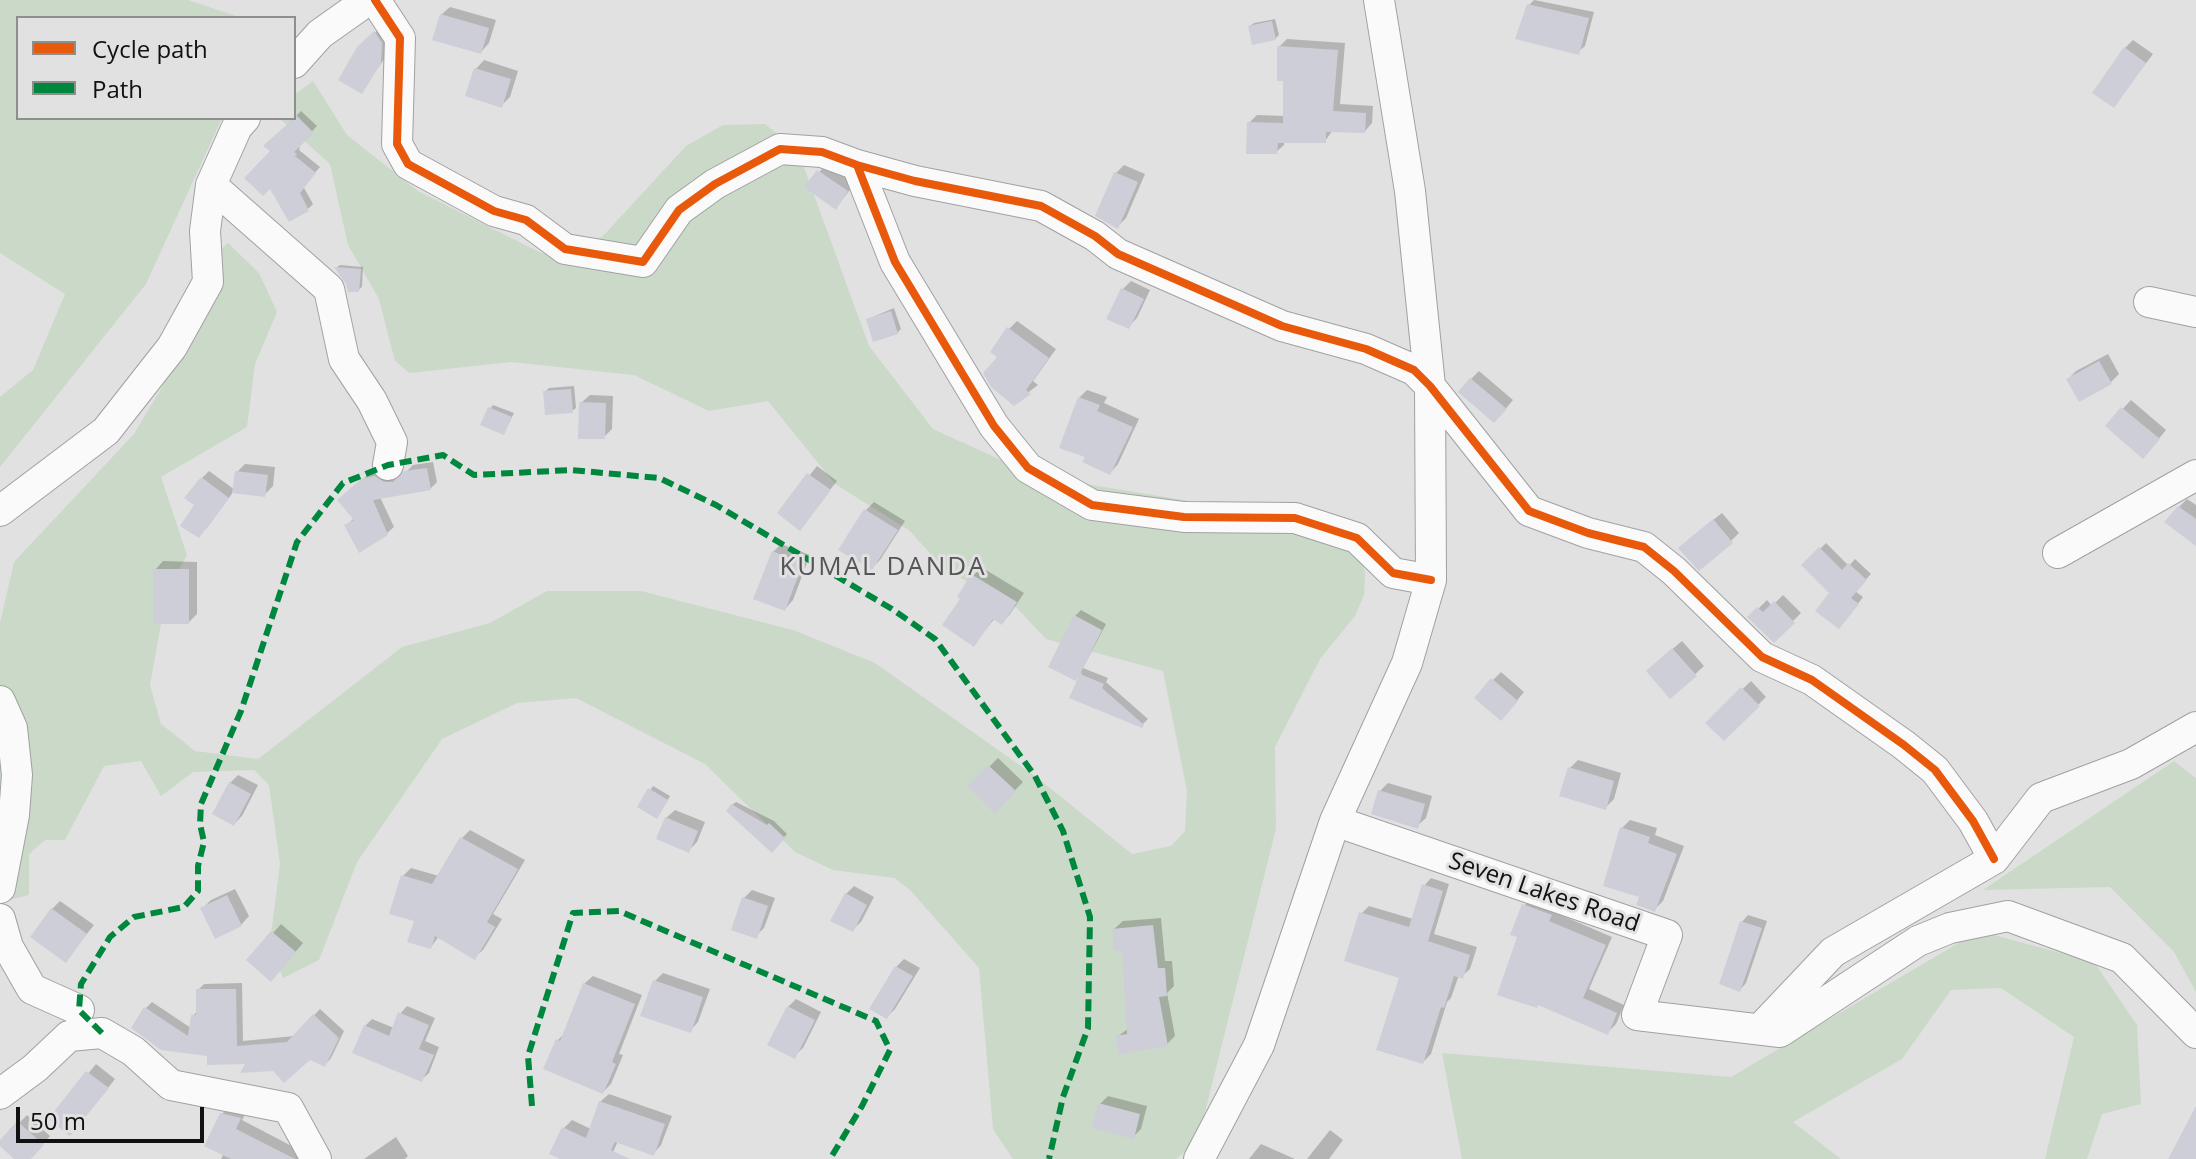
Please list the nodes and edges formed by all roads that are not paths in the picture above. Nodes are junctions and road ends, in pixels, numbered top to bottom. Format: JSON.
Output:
{"nodes":[{"id":1,"x":368,"y":0,"type":"edge"},
{"id":2,"x":375,"y":0,"type":"edge"},
{"id":3,"x":1379,"y":0,"type":"edge"},
{"id":4,"x":296,"y":61,"type":"edge"},
{"id":5,"x":243,"y":120,"type":"edge"},
{"id":6,"x":857,"y":165,"type":"junction"},
{"id":7,"x":211,"y":185,"type":"junction"},
{"id":8,"x":2149,"y":302,"type":"dead end"},
{"id":9,"x":2196,"y":312,"type":"edge"},
{"id":10,"x":1430,"y":386,"type":"junction"},
{"id":11,"x":388,"y":465,"type":"dead end"},
{"id":12,"x":2196,"y":475,"type":"edge"},
{"id":13,"x":0,"y":511,"type":"edge"},
{"id":14,"x":2058,"y":553,"type":"dead end"},
{"id":15,"x":1431,"y":580,"type":"junction"},
{"id":16,"x":0,"y":701,"type":"edge"},
{"id":17,"x":2196,"y":727,"type":"edge"},
{"id":18,"x":1335,"y":821,"type":"junction"},
{"id":19,"x":1994,"y":859,"type":"junction"},
{"id":20,"x":0,"y":888,"type":"edge"},
{"id":21,"x":0,"y":919,"type":"edge"},
{"id":22,"x":79,"y":1010,"type":"dead end"},
{"id":23,"x":1761,"y":1028,"type":"junction"},
{"id":24,"x":2196,"y":1033,"type":"edge"},
{"id":25,"x":0,"y":1094,"type":"edge"},
{"id":26,"x":316,"y":1159,"type":"edge"},
{"id":27,"x":1199,"y":1159,"type":"edge"}],
"edges":[{"from":1,"to":4,"type":"street"},
{"from":2,"to":6,"type":"street"},
{"from":3,"to":10,"type":"street"},
{"from":5,"to":7,"type":"street"},
{"from":6,"to":10,"type":"street"},
{"from":6,"to":15,"type":"street"},
{"from":7,"to":11,"type":"street"},
{"from":7,"to":13,"type":"street"},
{"from":8,"to":9,"type":"street"},
{"from":10,"to":15,"type":"street"},
{"from":10,"to":19,"type":"street"},
{"from":12,"to":14,"type":"street"},
{"from":15,"to":18,"type":"street"},
{"from":16,"to":20,"type":"street"},
{"from":17,"to":19,"type":"street"},
{"from":18,"to":23,"type":"street","name":"Seven Lakes Road"},
{"from":18,"to":27,"type":"street"},
{"from":19,"to":23,"type":"street"},
{"from":21,"to":22,"type":"street"},
{"from":23,"to":24,"type":"street","name":"Seven Lakes Road"},
{"from":25,"to":26,"type":"street"}]}
